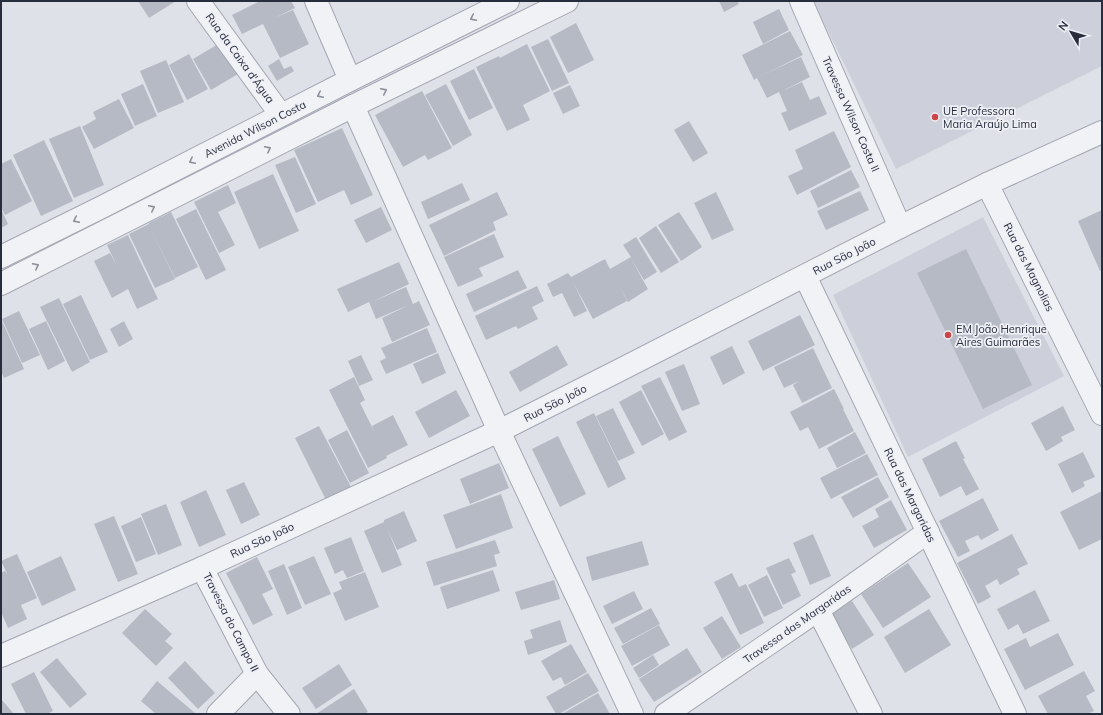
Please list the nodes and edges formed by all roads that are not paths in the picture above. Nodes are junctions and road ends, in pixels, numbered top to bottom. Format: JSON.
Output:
{"nodes":[{"id":1,"x":198,"y":1,"type":"edge"},
{"id":2,"x":316,"y":1,"type":"edge"},
{"id":3,"x":508,"y":1,"type":"edge"},
{"id":4,"x":567,"y":1,"type":"edge"},
{"id":5,"x":801,"y":1,"type":"edge"},
{"id":6,"x":350,"y":80,"type":"junction"},
{"id":7,"x":353,"y":106,"type":"junction"},
{"id":8,"x":281,"y":115,"type":"junction"},
{"id":9,"x":1102,"y":132,"type":"edge"},
{"id":10,"x":987,"y":184,"type":"junction"},
{"id":11,"x":900,"y":227,"type":"junction"},
{"id":12,"x":1,"y":257,"type":"edge"},
{"id":13,"x":805,"y":276,"type":"junction"},
{"id":14,"x":1,"y":284,"type":"edge"},
{"id":15,"x":1102,"y":414,"type":"edge"},
{"id":16,"x":499,"y":431,"type":"junction"},
{"id":17,"x":928,"y":532,"type":"junction"},
{"id":18,"x":202,"y":568,"type":"junction"},
{"id":19,"x":818,"y":610,"type":"junction"},
{"id":20,"x":1,"y":656,"type":"edge"},
{"id":21,"x":257,"y":674,"type":"junction"},
{"id":22,"x":218,"y":714,"type":"edge"},
{"id":23,"x":290,"y":714,"type":"edge"},
{"id":24,"x":632,"y":714,"type":"edge"},
{"id":25,"x":666,"y":714,"type":"edge"},
{"id":26,"x":871,"y":714,"type":"edge"},
{"id":27,"x":1015,"y":714,"type":"edge"}],
"edges":[{"from":1,"to":8,"type":"street","name":"Rua da Caixa d'Água"},
{"from":2,"to":6,"type":"street"},
{"from":3,"to":6,"type":"street","name":"Avenida Wilson Costa","one_way":true},
{"from":7,"to":4,"type":"street","one_way":true},
{"from":5,"to":11,"type":"street","name":"Travessa Wilson Costa II"},
{"from":6,"to":8,"type":"street","name":"Avenida Wilson Costa","one_way":true},
{"from":14,"to":7,"type":"street","one_way":true},
{"from":7,"to":16,"type":"street"},
{"from":8,"to":12,"type":"street","name":"Avenida Wilson Costa","one_way":true},
{"from":9,"to":10,"type":"street","name":"Rua São João"},
{"from":10,"to":11,"type":"street","name":"Rua São João"},
{"from":10,"to":15,"type":"street","name":"Rua das Magnolias"},
{"from":11,"to":13,"type":"street","name":"Rua São João"},
{"from":13,"to":16,"type":"street","name":"Rua São João"},
{"from":13,"to":17,"type":"street","name":"Rua das Margaridas"},
{"from":16,"to":18,"type":"street","name":"Rua São João"},
{"from":16,"to":24,"type":"street"},
{"from":17,"to":19,"type":"street","name":"Travessa das Margaridas"},
{"from":17,"to":27,"type":"street","name":"Rua das Margaridas"},
{"from":18,"to":20,"type":"street","name":"Rua São João"},
{"from":18,"to":21,"type":"street","name":"Travessa do Campo II"},
{"from":19,"to":25,"type":"street","name":"Travessa das Margaridas"},
{"from":19,"to":26,"type":"street"},
{"from":21,"to":22,"type":"street"},
{"from":21,"to":23,"type":"street","name":"Travessa do Campo II"}]}
